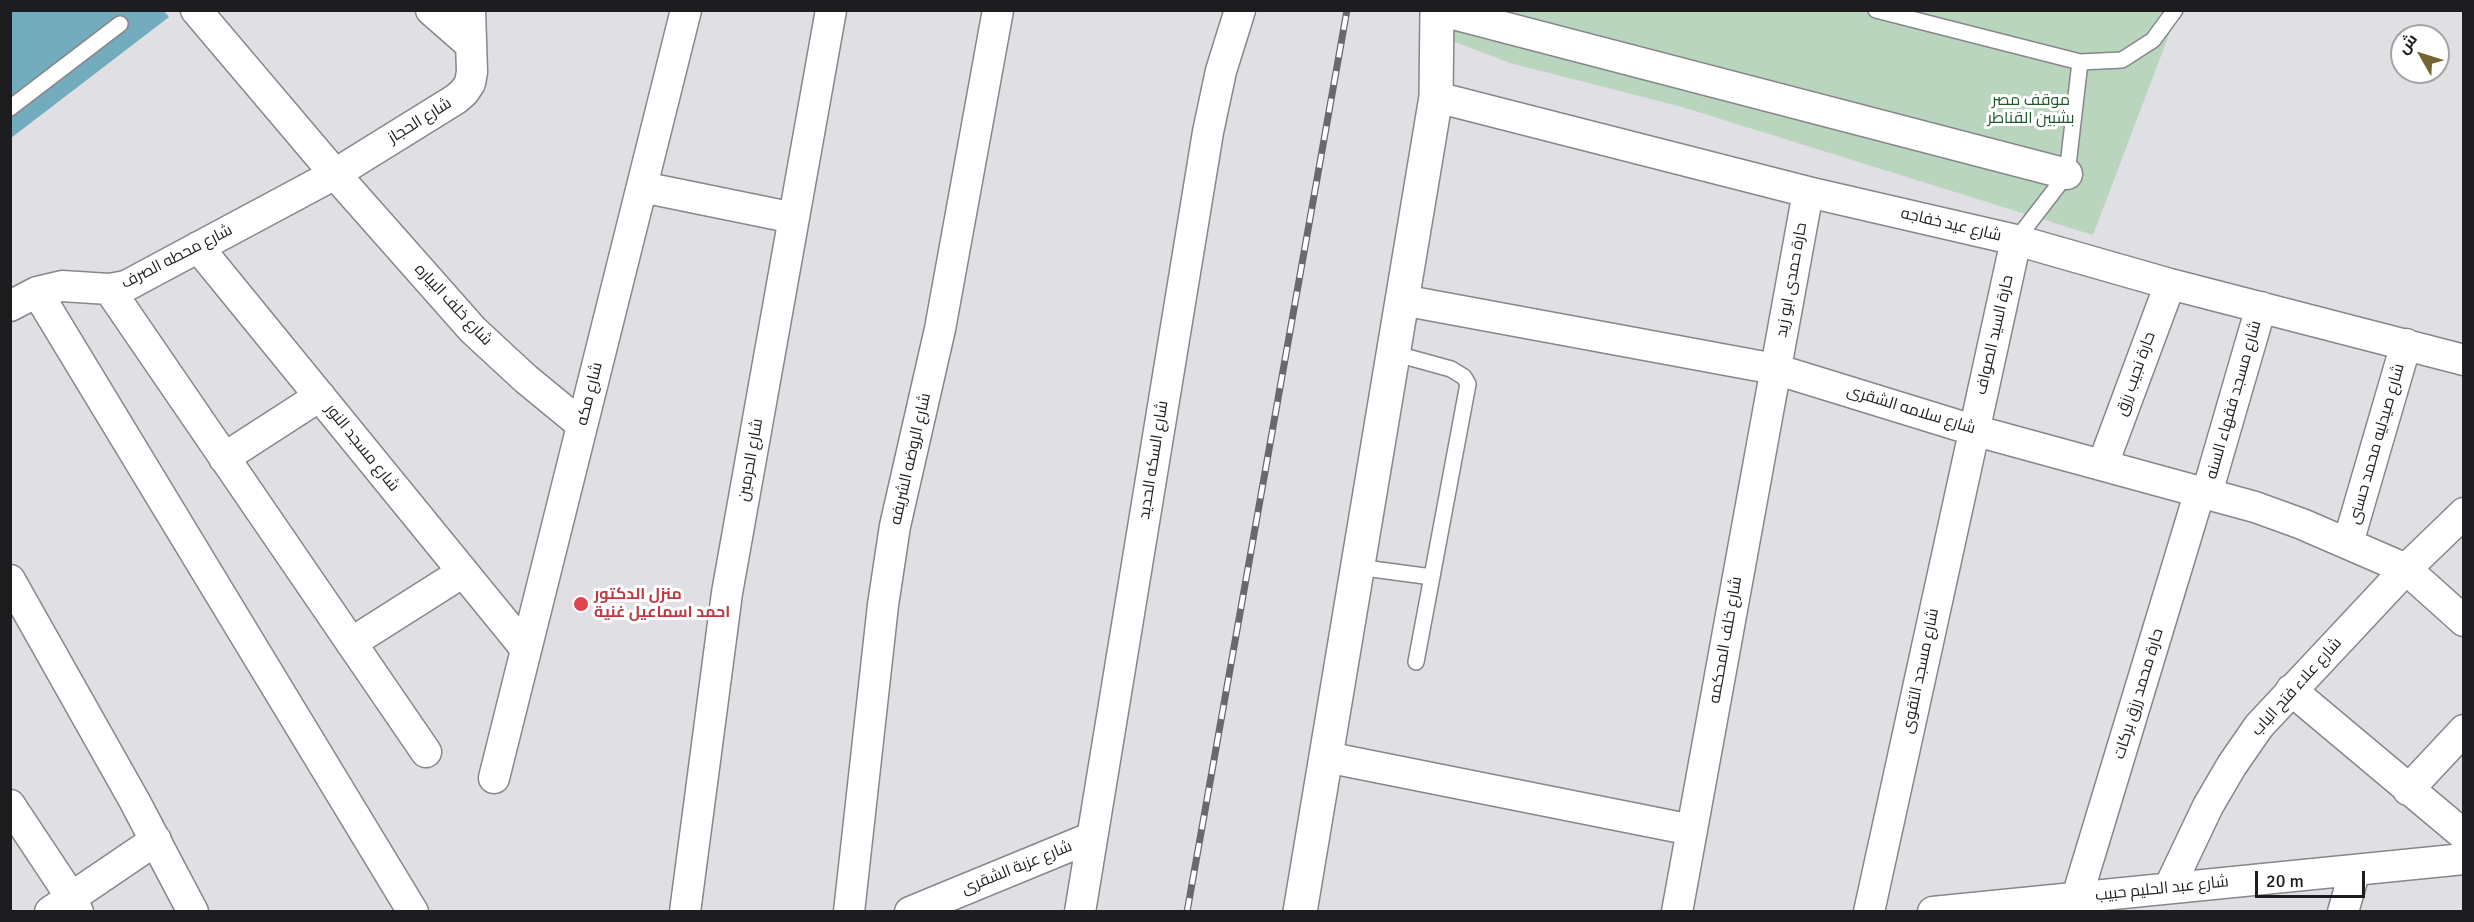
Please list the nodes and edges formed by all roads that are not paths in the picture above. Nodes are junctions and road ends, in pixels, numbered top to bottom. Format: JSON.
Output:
{"nodes":[{"id":1,"x":196,"y":10,"type":"edge"},
{"id":2,"x":431,"y":10,"type":"edge"},
{"id":3,"x":470,"y":10,"type":"edge"},
{"id":4,"x":686,"y":10,"type":"edge"},
{"id":5,"x":831,"y":10,"type":"edge"},
{"id":6,"x":998,"y":10,"type":"edge"},
{"id":7,"x":1240,"y":10,"type":"edge"},
{"id":8,"x":1876,"y":10,"type":"edge"},
{"id":9,"x":2175,"y":10,"type":"edge"},
{"id":10,"x":1437,"y":11,"type":"edge"},
{"id":11,"x":120,"y":24,"type":"dead end"},
{"id":12,"x":471,"y":45,"type":"junction"},
{"id":13,"x":2080,"y":62,"type":"junction"},
{"id":14,"x":1436,"y":97,"type":"junction"},
{"id":15,"x":10,"y":108,"type":"edge"},
{"id":16,"x":335,"y":174,"type":"junction"},
{"id":17,"x":2067,"y":174,"type":"junction"},
{"id":18,"x":642,"y":187,"type":"junction"},
{"id":19,"x":1808,"y":192,"type":"junction"},
{"id":20,"x":794,"y":218,"type":"junction"},
{"id":21,"x":2016,"y":240,"type":"junction"},
{"id":22,"x":198,"y":247,"type":"junction"},
{"id":23,"x":2170,"y":284,"type":"junction"},
{"id":24,"x":109,"y":289,"type":"junction"},
{"id":25,"x":37,"y":292,"type":"junction"},
{"id":26,"x":1402,"y":300,"type":"junction"},
{"id":27,"x":10,"y":306,"type":"edge"},
{"id":28,"x":2261,"y":307,"type":"junction"},
{"id":29,"x":2406,"y":344,"type":"junction"},
{"id":30,"x":1393,"y":353,"type":"junction"},
{"id":31,"x":2463,"y":360,"type":"edge"},
{"id":32,"x":1775,"y":369,"type":"junction"},
{"id":33,"x":320,"y":396,"type":"junction"},
{"id":34,"x":582,"y":425,"type":"junction"},
{"id":35,"x":1973,"y":430,"type":"junction"},
{"id":36,"x":224,"y":458,"type":"junction"},
{"id":37,"x":2103,"y":464,"type":"junction"},
{"id":38,"x":2204,"y":492,"type":"junction"},
{"id":39,"x":2463,"y":513,"type":"edge"},
{"id":40,"x":2348,"y":543,"type":"junction"},
{"id":41,"x":1357,"y":567,"type":"junction"},
{"id":42,"x":2406,"y":569,"type":"junction"},
{"id":43,"x":463,"y":572,"type":"junction"},
{"id":44,"x":1432,"y":577,"type":"junction"},
{"id":45,"x":10,"y":580,"type":"edge"},
{"id":46,"x":2463,"y":621,"type":"edge"},
{"id":47,"x":351,"y":643,"type":"junction"},
{"id":48,"x":526,"y":649,"type":"junction"},
{"id":49,"x":1416,"y":662,"type":"dead end"},
{"id":50,"x":2290,"y":690,"type":"junction"},
{"id":51,"x":2463,"y":730,"type":"edge"},
{"id":52,"x":426,"y":752,"type":"dead end"},
{"id":53,"x":1326,"y":757,"type":"junction"},
{"id":54,"x":494,"y":778,"type":"dead end"},
{"id":55,"x":2408,"y":790,"type":"junction"},
{"id":56,"x":10,"y":805,"type":"edge"},
{"id":57,"x":1692,"y":830,"type":"junction"},
{"id":58,"x":2463,"y":835,"type":"edge"},
{"id":59,"x":1090,"y":838,"type":"junction"},
{"id":60,"x":156,"y":840,"type":"junction"},
{"id":61,"x":2463,"y":859,"type":"edge"},
{"id":62,"x":2355,"y":870,"type":"junction"},
{"id":63,"x":2170,"y":896,"type":"edge"},
{"id":64,"x":2077,"y":897,"type":"junction"},
{"id":65,"x":66,"y":907,"type":"edge"},
{"id":66,"x":194,"y":912,"type":"edge"},
{"id":67,"x":413,"y":912,"type":"edge"},
{"id":68,"x":685,"y":912,"type":"edge"},
{"id":69,"x":849,"y":912,"type":"edge"},
{"id":70,"x":910,"y":912,"type":"edge"},
{"id":71,"x":1080,"y":912,"type":"edge"},
{"id":72,"x":1300,"y":912,"type":"edge"},
{"id":73,"x":1677,"y":912,"type":"edge"},
{"id":74,"x":1869,"y":912,"type":"edge"},
{"id":75,"x":1933,"y":912,"type":"edge"},
{"id":76,"x":2343,"y":912,"type":"edge"}],
"edges":[{"from":1,"to":16,"type":"street","name":"شارع خلف البياره"},
{"from":2,"to":12,"type":"street"},
{"from":3,"to":12,"type":"street","name":"شارع الحجاز"},
{"from":4,"to":18,"type":"street","name":"شارع مكه"},
{"from":5,"to":20,"type":"street","name":"شارع الحرمين"},
{"from":6,"to":69,"type":"street","name":"شارع الروضه الشريفه"},
{"from":7,"to":59,"type":"street","name":"شارع السكه الحديد"},
{"from":8,"to":13,"type":"lane"},
{"from":9,"to":13,"type":"lane"},
{"from":10,"to":14,"type":"street"},
{"from":10,"to":17,"type":"street"},
{"from":11,"to":15,"type":"lane"},
{"from":12,"to":16,"type":"street","name":"شارع الحجاز"},
{"from":13,"to":17,"type":"lane"},
{"from":14,"to":19,"type":"street","name":"شارع عيد خفاجه"},
{"from":14,"to":26,"type":"street"},
{"from":16,"to":22,"type":"street","name":"شارع محطه الصرف"},
{"from":16,"to":34,"type":"street","name":"شارع خلف البياره"},
{"from":17,"to":21,"type":"lane"},
{"from":18,"to":20,"type":"street"},
{"from":18,"to":34,"type":"street","name":"شارع مكه"},
{"from":19,"to":21,"type":"street","name":"شارع عيد خفاجه"},
{"from":19,"to":32,"type":"street","name":"حارة حمدى ابو زيد"},
{"from":20,"to":68,"type":"street","name":"شارع الحرمين"},
{"from":21,"to":23,"type":"street","name":"شارع عيد خفاجه"},
{"from":21,"to":35,"type":"street","name":"حارة السيد الصواف"},
{"from":22,"to":24,"type":"street","name":"شارع محطه الصرف"},
{"from":22,"to":33,"type":"street","name":"شارع مسجد النور"},
{"from":23,"to":28,"type":"street","name":"شارع عيد خفاجه"},
{"from":23,"to":37,"type":"street","name":"حارة نجيب رزق"},
{"from":24,"to":25,"type":"street","name":"شارع محطه الصرف"},
{"from":24,"to":36,"type":"street"},
{"from":25,"to":27,"type":"street","name":"شارع محطه الصرف"},
{"from":25,"to":67,"type":"street"},
{"from":26,"to":30,"type":"street"},
{"from":26,"to":32,"type":"street","name":"شارع سلامه الشقرى"},
{"from":28,"to":29,"type":"street","name":"شارع عيد خفاجه"},
{"from":28,"to":38,"type":"street","name":"شارع مسجد فقهاء السنه"},
{"from":29,"to":31,"type":"street","name":"شارع عيد خفاجه"},
{"from":29,"to":40,"type":"street","name":"شارع صيدليه محمد حسنى"},
{"from":30,"to":41,"type":"street"},
{"from":30,"to":44,"type":"lane"},
{"from":32,"to":35,"type":"street","name":"شارع سلامه الشقرى"},
{"from":32,"to":57,"type":"street","name":"شارع خلف المحكمه"},
{"from":33,"to":36,"type":"street"},
{"from":33,"to":43,"type":"street","name":"شارع مسجد النور"},
{"from":34,"to":48,"type":"street","name":"شارع مكه"},
{"from":35,"to":37,"type":"street","name":"شارع سلامه الشقرى"},
{"from":35,"to":74,"type":"street","name":"شارع مسجد التقوى"},
{"from":36,"to":47,"type":"street"},
{"from":37,"to":38,"type":"street","name":"شارع سلامه الشقرى"},
{"from":38,"to":40,"type":"street","name":"شارع سلامه الشقرى"},
{"from":38,"to":64,"type":"street","name":"حارة محمد رزق بركات"},
{"from":39,"to":42,"type":"street","name":"شارع علاء فتح الباب"},
{"from":40,"to":42,"type":"street","name":"شارع سلامه الشقرى"},
{"from":41,"to":44,"type":"lane"},
{"from":41,"to":53,"type":"street"},
{"from":42,"to":46,"type":"street","name":"شارع سلامه الشقرى"},
{"from":42,"to":50,"type":"street","name":"شارع علاء فتح الباب"},
{"from":43,"to":47,"type":"street"},
{"from":43,"to":48,"type":"street","name":"شارع مسجد النور"},
{"from":44,"to":49,"type":"lane"},
{"from":45,"to":60,"type":"street"},
{"from":47,"to":52,"type":"street"},
{"from":48,"to":54,"type":"street","name":"شارع مكه"},
{"from":50,"to":55,"type":"street"},
{"from":50,"to":63,"type":"street","name":"شارع علاء فتح الباب"},
{"from":51,"to":55,"type":"street"},
{"from":53,"to":57,"type":"street"},
{"from":53,"to":72,"type":"street"},
{"from":55,"to":58,"type":"street"},
{"from":56,"to":65,"type":"street"},
{"from":57,"to":73,"type":"street","name":"شارع خلف المحكمه"},
{"from":59,"to":70,"type":"street","name":"شارع عزبة الشقرى"},
{"from":59,"to":71,"type":"street","name":"شارع السكه الحديد"},
{"from":60,"to":65,"type":"street"},
{"from":60,"to":66,"type":"street"},
{"from":61,"to":62,"type":"street","name":"شارع عبد الحليم حبيب"},
{"from":62,"to":63,"type":"street","name":"شارع عبد الحليم حبيب"},
{"from":62,"to":76,"type":"street"},
{"from":63,"to":64,"type":"street","name":"شارع عبد الحليم حبيب"},
{"from":64,"to":75,"type":"street","name":"شارع عبد الحليم حبيب"}]}
